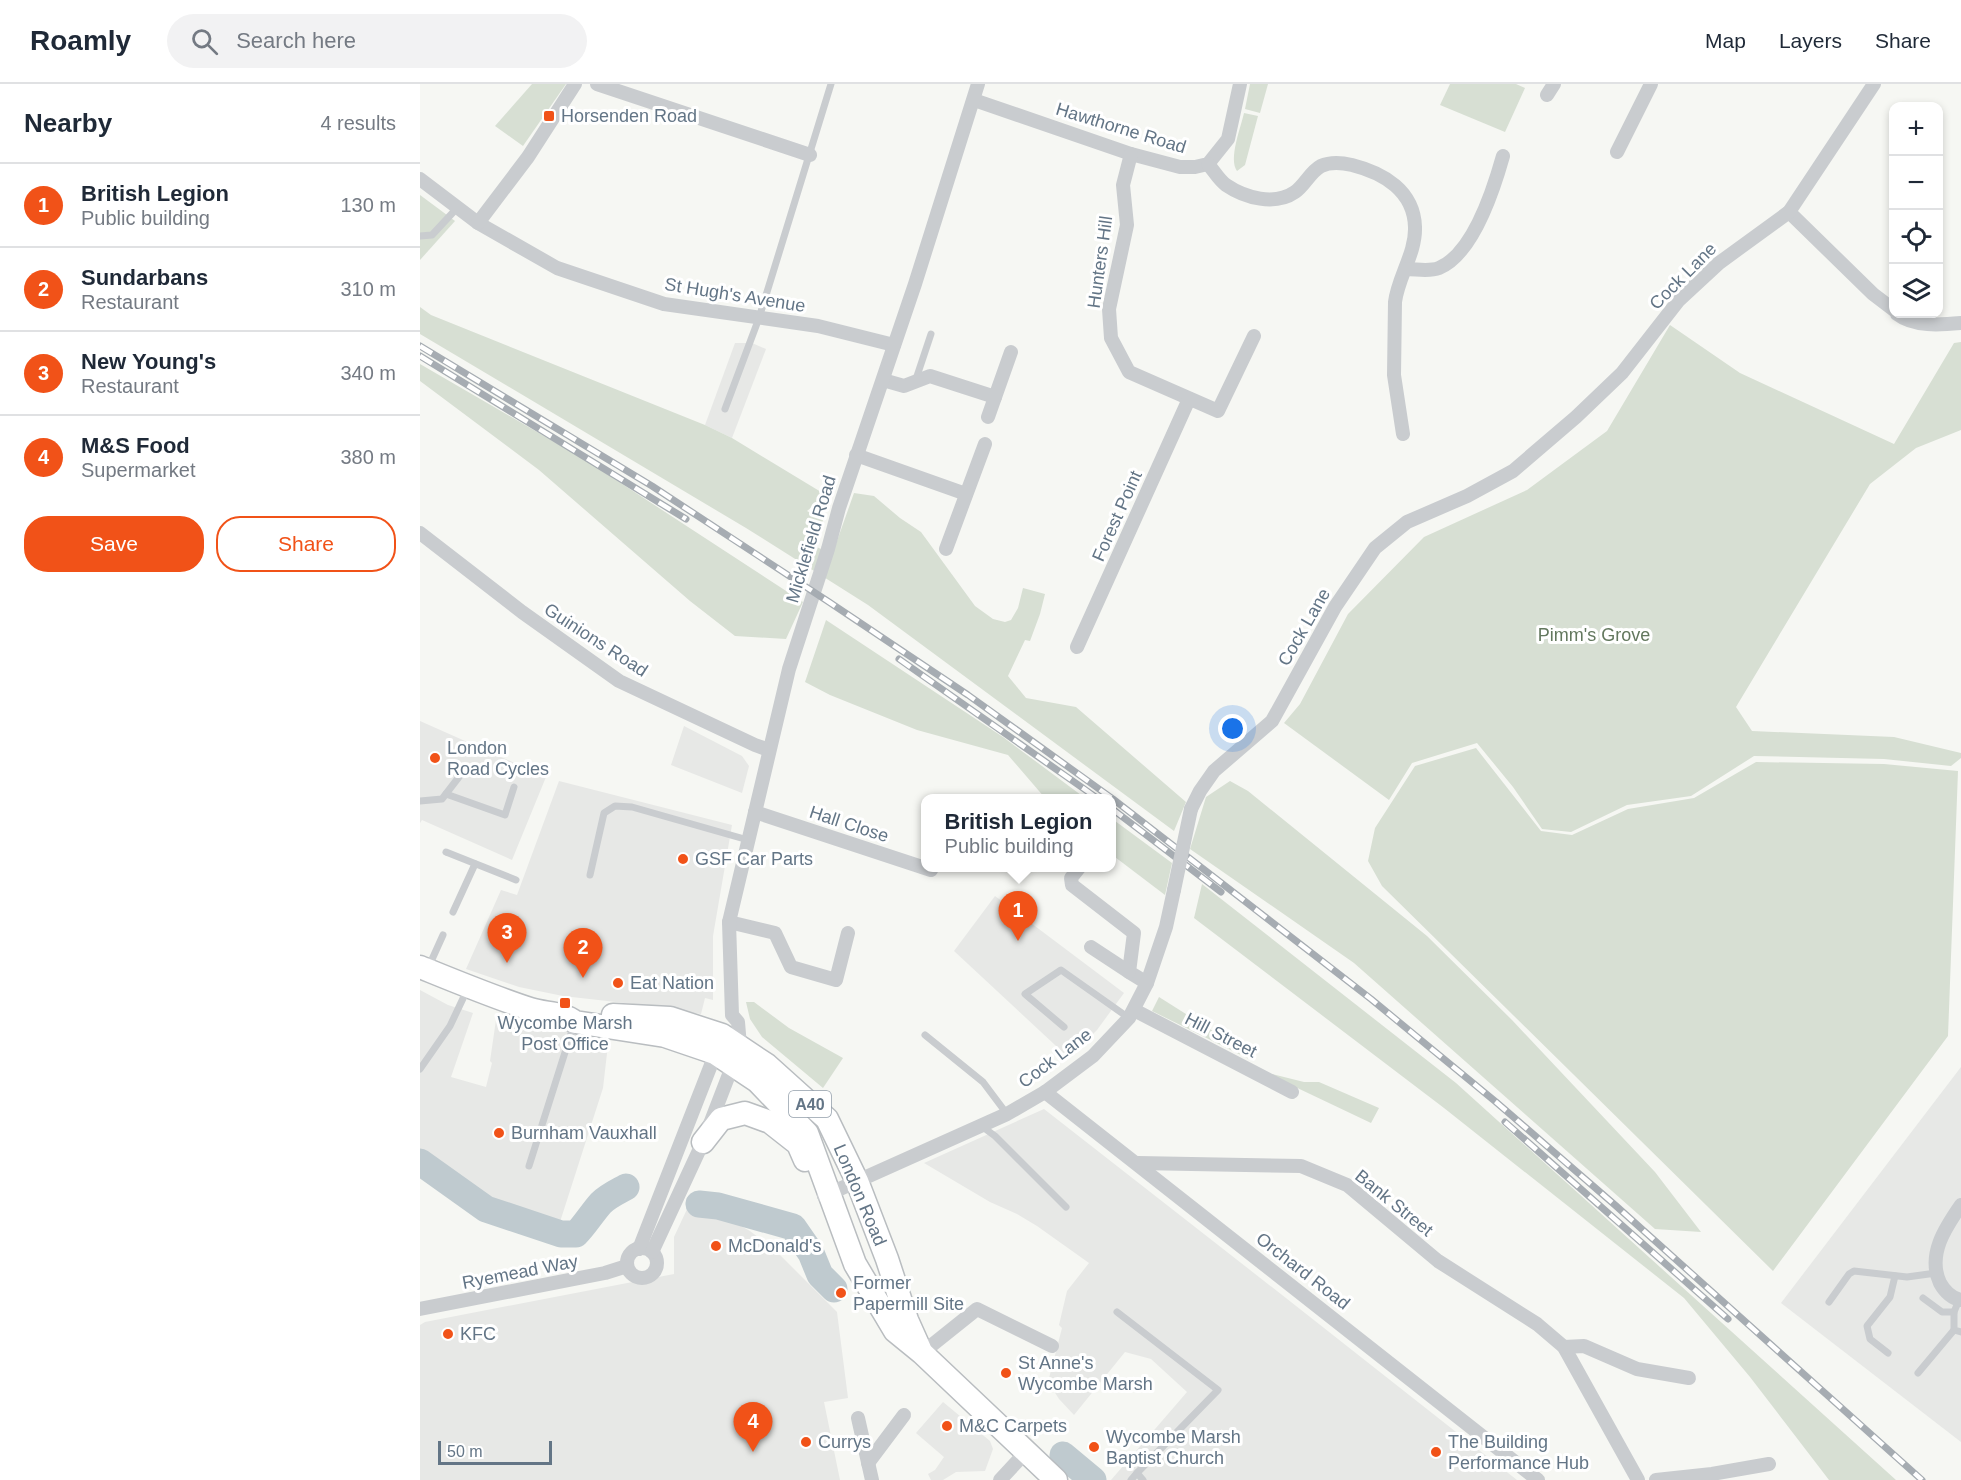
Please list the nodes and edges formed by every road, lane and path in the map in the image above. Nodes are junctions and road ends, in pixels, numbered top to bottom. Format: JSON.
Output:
{"nodes":[{"id":1,"x":575,"y":84,"type":"edge"},
{"id":2,"x":597,"y":84,"type":"edge"},
{"id":3,"x":831,"y":84,"type":"edge"},
{"id":4,"x":978,"y":84,"type":"edge"},
{"id":5,"x":1240,"y":84,"type":"edge"},
{"id":6,"x":1651,"y":84,"type":"edge"},
{"id":7,"x":1874,"y":84,"type":"edge"},
{"id":8,"x":974,"y":100,"type":"junction"},
{"id":9,"x":1617,"y":152,"type":"dead end"},
{"id":10,"x":1131,"y":154,"type":"junction"},
{"id":11,"x":810,"y":155,"type":"junction"},
{"id":12,"x":1503,"y":156,"type":"dead end"},
{"id":13,"x":1208,"y":164,"type":"junction"},
{"id":14,"x":420,"y":179,"type":"edge"},
{"id":15,"x":458,"y":207,"type":"junction"},
{"id":16,"x":1789,"y":212,"type":"junction"},
{"id":17,"x":478,"y":223,"type":"junction"},
{"id":18,"x":420,"y":236,"type":"edge"},
{"id":19,"x":1406,"y":269,"type":"junction"},
{"id":20,"x":1889,"y":307,"type":"edge"},
{"id":21,"x":759,"y":318,"type":"junction"},
{"id":22,"x":1903,"y":318,"type":"edge"},
{"id":23,"x":1961,"y":323,"type":"edge"},
{"id":24,"x":931,"y":334,"type":"dead end"},
{"id":25,"x":1254,"y":336,"type":"dead end"},
{"id":26,"x":894,"y":345,"type":"junction"},
{"id":27,"x":1011,"y":352,"type":"dead end"},
{"id":28,"x":883,"y":380,"type":"junction"},
{"id":29,"x":915,"y":382,"type":"junction"},
{"id":30,"x":995,"y":397,"type":"junction"},
{"id":31,"x":1189,"y":399,"type":"junction"},
{"id":32,"x":725,"y":409,"type":"dead end"},
{"id":33,"x":988,"y":417,"type":"dead end"},
{"id":34,"x":1403,"y":434,"type":"dead end"},
{"id":35,"x":985,"y":444,"type":"dead end"},
{"id":36,"x":856,"y":455,"type":"junction"},
{"id":37,"x":966,"y":494,"type":"junction"},
{"id":38,"x":420,"y":532,"type":"edge"},
{"id":39,"x":946,"y":549,"type":"dead end"},
{"id":40,"x":1077,"y":647,"type":"dead end"},
{"id":41,"x":769,"y":750,"type":"junction"},
{"id":42,"x":462,"y":773,"type":"dead end"},
{"id":43,"x":514,"y":788,"type":"dead end"},
{"id":44,"x":446,"y":794,"type":"junction"},
{"id":45,"x":420,"y":801,"type":"edge"},
{"id":46,"x":755,"y":812,"type":"junction"},
{"id":47,"x":748,"y":840,"type":"junction"},
{"id":48,"x":446,"y":852,"type":"dead end"},
{"id":49,"x":475,"y":864,"type":"junction"},
{"id":50,"x":921,"y":867,"type":"edge"},
{"id":51,"x":1075,"y":872,"type":"edge"},
{"id":52,"x":590,"y":875,"type":"dead end"},
{"id":53,"x":516,"y":880,"type":"dead end"},
{"id":54,"x":453,"y":912,"type":"dead end"},
{"id":55,"x":729,"y":922,"type":"junction"},
{"id":56,"x":848,"y":933,"type":"dead end"},
{"id":57,"x":443,"y":935,"type":"dead end"},
{"id":58,"x":1091,"y":947,"type":"dead end"},
{"id":59,"x":424,"y":969,"type":"edge"},
{"id":60,"x":1129,"y":972,"type":"junction"},
{"id":61,"x":1148,"y":983,"type":"junction"},
{"id":62,"x":468,"y":987,"type":"junction"},
{"id":63,"x":1131,"y":1014,"type":"junction"},
{"id":64,"x":574,"y":1017,"type":"junction"},
{"id":65,"x":1064,"y":1027,"type":"dead end"},
{"id":66,"x":925,"y":1035,"type":"dead end"},
{"id":67,"x":729,"y":1043,"type":"junction"},
{"id":68,"x":420,"y":1069,"type":"edge"},
{"id":69,"x":1045,"y":1092,"type":"junction"},
{"id":70,"x":1292,"y":1092,"type":"dead end"},
{"id":71,"x":1007,"y":1113,"type":"junction"},
{"id":72,"x":980,"y":1125,"type":"junction"},
{"id":73,"x":703,"y":1142,"type":"junction"},
{"id":74,"x":1138,"y":1163,"type":"junction"},
{"id":75,"x":530,"y":1166,"type":"dead end"},
{"id":76,"x":840,"y":1189,"type":"junction"},
{"id":77,"x":1961,"y":1205,"type":"edge"},
{"id":78,"x":1066,"y":1207,"type":"dead end"},
{"id":79,"x":645,"y":1250,"type":"junction"},
{"id":80,"x":627,"y":1266,"type":"junction"},
{"id":81,"x":1936,"y":1273,"type":"junction"},
{"id":82,"x":1895,"y":1276,"type":"junction"},
{"id":83,"x":1923,"y":1298,"type":"dead end"},
{"id":84,"x":1829,"y":1302,"type":"dead end"},
{"id":85,"x":1958,"y":1304,"type":"edge"},
{"id":86,"x":420,"y":1309,"type":"edge"},
{"id":87,"x":1117,"y":1312,"type":"dead end"},
{"id":88,"x":895,"y":1331,"type":"junction"},
{"id":89,"x":1957,"y":1331,"type":"edge"},
{"id":90,"x":1052,"y":1346,"type":"dead end"},
{"id":91,"x":1564,"y":1347,"type":"junction"},
{"id":92,"x":922,"y":1353,"type":"junction"},
{"id":93,"x":1888,"y":1353,"type":"dead end"},
{"id":94,"x":1918,"y":1373,"type":"dead end"},
{"id":95,"x":1689,"y":1378,"type":"dead end"},
{"id":96,"x":904,"y":1415,"type":"dead end"},
{"id":97,"x":858,"y":1418,"type":"dead end"},
{"id":98,"x":1026,"y":1452,"type":"junction"},
{"id":99,"x":868,"y":1463,"type":"junction"},
{"id":100,"x":1769,"y":1464,"type":"dead end"},
{"id":101,"x":1137,"y":1473,"type":"junction"},
{"id":102,"x":872,"y":1480,"type":"edge"},
{"id":103,"x":1000,"y":1480,"type":"edge"},
{"id":104,"x":1056,"y":1480,"type":"edge"},
{"id":105,"x":1131,"y":1480,"type":"edge"},
{"id":106,"x":1143,"y":1480,"type":"edge"},
{"id":107,"x":1538,"y":1480,"type":"edge"},
{"id":108,"x":1638,"y":1480,"type":"edge"},
{"id":109,"x":1656,"y":1480,"type":"edge"}],
"edges":[{"from":1,"to":17,"type":"street"},
{"from":2,"to":11,"type":"street"},
{"from":3,"to":11,"type":"lane"},
{"from":4,"to":8,"type":"street","name":"Micklefield Road"},
{"from":5,"to":13,"type":"street","name":"Hawthorne Road"},
{"from":6,"to":9,"type":"street"},
{"from":7,"to":16,"type":"street","name":"Cock Lane"},
{"from":8,"to":10,"type":"street","name":"Hawthorne Road"},
{"from":8,"to":26,"type":"street","name":"Micklefield Road"},
{"from":10,"to":13,"type":"street","name":"Hawthorne Road"},
{"from":10,"to":31,"type":"street","name":"Hunters Hill"},
{"from":11,"to":21,"type":"lane"},
{"from":12,"to":19,"type":"street"},
{"from":13,"to":19,"type":"street"},
{"from":14,"to":15,"type":"street","name":"St Hugh's Avenue"},
{"from":15,"to":17,"type":"street","name":"St Hugh's Avenue"},
{"from":15,"to":18,"type":"lane"},
{"from":16,"to":20,"type":"street"},
{"from":16,"to":61,"type":"street","name":"Cock Lane","bridge":true},
{"from":17,"to":21,"type":"street","name":"St Hugh's Avenue"},
{"from":19,"to":34,"type":"street"},
{"from":21,"to":26,"type":"street","name":"St Hugh's Avenue"},
{"from":21,"to":32,"type":"lane"},
{"from":22,"to":23,"type":"street"},
{"from":24,"to":29,"type":"lane"},
{"from":25,"to":31,"type":"street","name":"Hunters Hill"},
{"from":26,"to":28,"type":"street","name":"Micklefield Road"},
{"from":27,"to":30,"type":"street"},
{"from":28,"to":29,"type":"street"},
{"from":28,"to":36,"type":"street","name":"Micklefield Road"},
{"from":29,"to":30,"type":"street"},
{"from":30,"to":33,"type":"street"},
{"from":31,"to":40,"type":"street","name":"Forest Point"},
{"from":35,"to":37,"type":"street"},
{"from":36,"to":37,"type":"street"},
{"from":36,"to":41,"type":"street","name":"Micklefield Road"},
{"from":37,"to":39,"type":"street"},
{"from":38,"to":41,"type":"street","name":"Guinions Road"},
{"from":41,"to":46,"type":"street","name":"Micklefield Road"},
{"from":42,"to":44,"type":"lane"},
{"from":43,"to":44,"type":"lane"},
{"from":44,"to":45,"type":"lane"},
{"from":46,"to":47,"type":"street","name":"Micklefield Road"},
{"from":46,"to":50,"type":"street","name":"Hall Close"},
{"from":47,"to":52,"type":"lane"},
{"from":47,"to":55,"type":"street","name":"Micklefield Road"},
{"from":48,"to":49,"type":"lane"},
{"from":49,"to":53,"type":"lane"},
{"from":49,"to":54,"type":"lane"},
{"from":51,"to":60,"type":"street"},
{"from":55,"to":56,"type":"street"},
{"from":55,"to":67,"type":"street","name":"Micklefield Road"},
{"from":57,"to":59,"type":"lane"},
{"from":58,"to":60,"type":"street"},
{"from":59,"to":62,"type":"main road","name":"London Road","number":"A40"},
{"from":60,"to":61,"type":"street"},
{"from":61,"to":63,"type":"street","name":"Cock Lane"},
{"from":62,"to":64,"type":"main road","name":"London Road","number":"A40"},
{"from":62,"to":68,"type":"lane"},
{"from":63,"to":65,"type":"lane"},
{"from":63,"to":69,"type":"street","name":"Cock Lane"},
{"from":63,"to":70,"type":"street","name":"Hill Street"},
{"from":64,"to":67,"type":"main road","name":"London Road","number":"A40"},
{"from":64,"to":75,"type":"lane"},
{"from":66,"to":71,"type":"lane"},
{"from":67,"to":73,"type":"street"},
{"from":67,"to":76,"type":"main road","name":"London Road","number":"A40"},
{"from":67,"to":79,"type":"street"},
{"from":69,"to":71,"type":"street","name":"Cock Lane"},
{"from":69,"to":74,"type":"street","name":"Orchard Road"},
{"from":71,"to":72,"type":"street","name":"Cock Lane"},
{"from":72,"to":76,"type":"street","name":"Cock Lane"},
{"from":72,"to":78,"type":"lane"},
{"from":73,"to":76,"type":"main road"},
{"from":73,"to":79,"type":"street"},
{"from":74,"to":91,"type":"street","name":"Bank Street"},
{"from":74,"to":107,"type":"street","name":"Orchard Road"},
{"from":76,"to":88,"type":"main road","number":"A40"},
{"from":76,"to":88,"type":"main road","name":"London Road","number":"A40"},
{"from":76,"to":92,"type":"main road","name":"London Road","number":"A40"},
{"from":77,"to":81,"type":"street"},
{"from":79,"to":80,"type":"street"},
{"from":79,"to":80,"type":"street"},
{"from":80,"to":86,"type":"street","name":"Ryemead Way"},
{"from":81,"to":82,"type":"lane"},
{"from":81,"to":85,"type":"street"},
{"from":82,"to":84,"type":"lane"},
{"from":82,"to":93,"type":"lane"},
{"from":83,"to":85,"type":"lane"},
{"from":85,"to":89,"type":"lane"},
{"from":87,"to":101,"type":"lane"},
{"from":88,"to":92,"type":"main road","name":"London Road","number":"A40"},
{"from":89,"to":94,"type":"lane"},
{"from":90,"to":92,"type":"street"},
{"from":91,"to":95,"type":"street"},
{"from":91,"to":108,"type":"street","name":"Bank Street"},
{"from":92,"to":98,"type":"main road","number":"A40"},
{"from":96,"to":99,"type":"street"},
{"from":97,"to":99,"type":"street"},
{"from":98,"to":103,"type":"street"},
{"from":98,"to":104,"type":"main road","number":"A40"},
{"from":99,"to":102,"type":"street"},
{"from":100,"to":109,"type":"street"},
{"from":101,"to":105,"type":"lane"},
{"from":101,"to":106,"type":"lane"}]}
